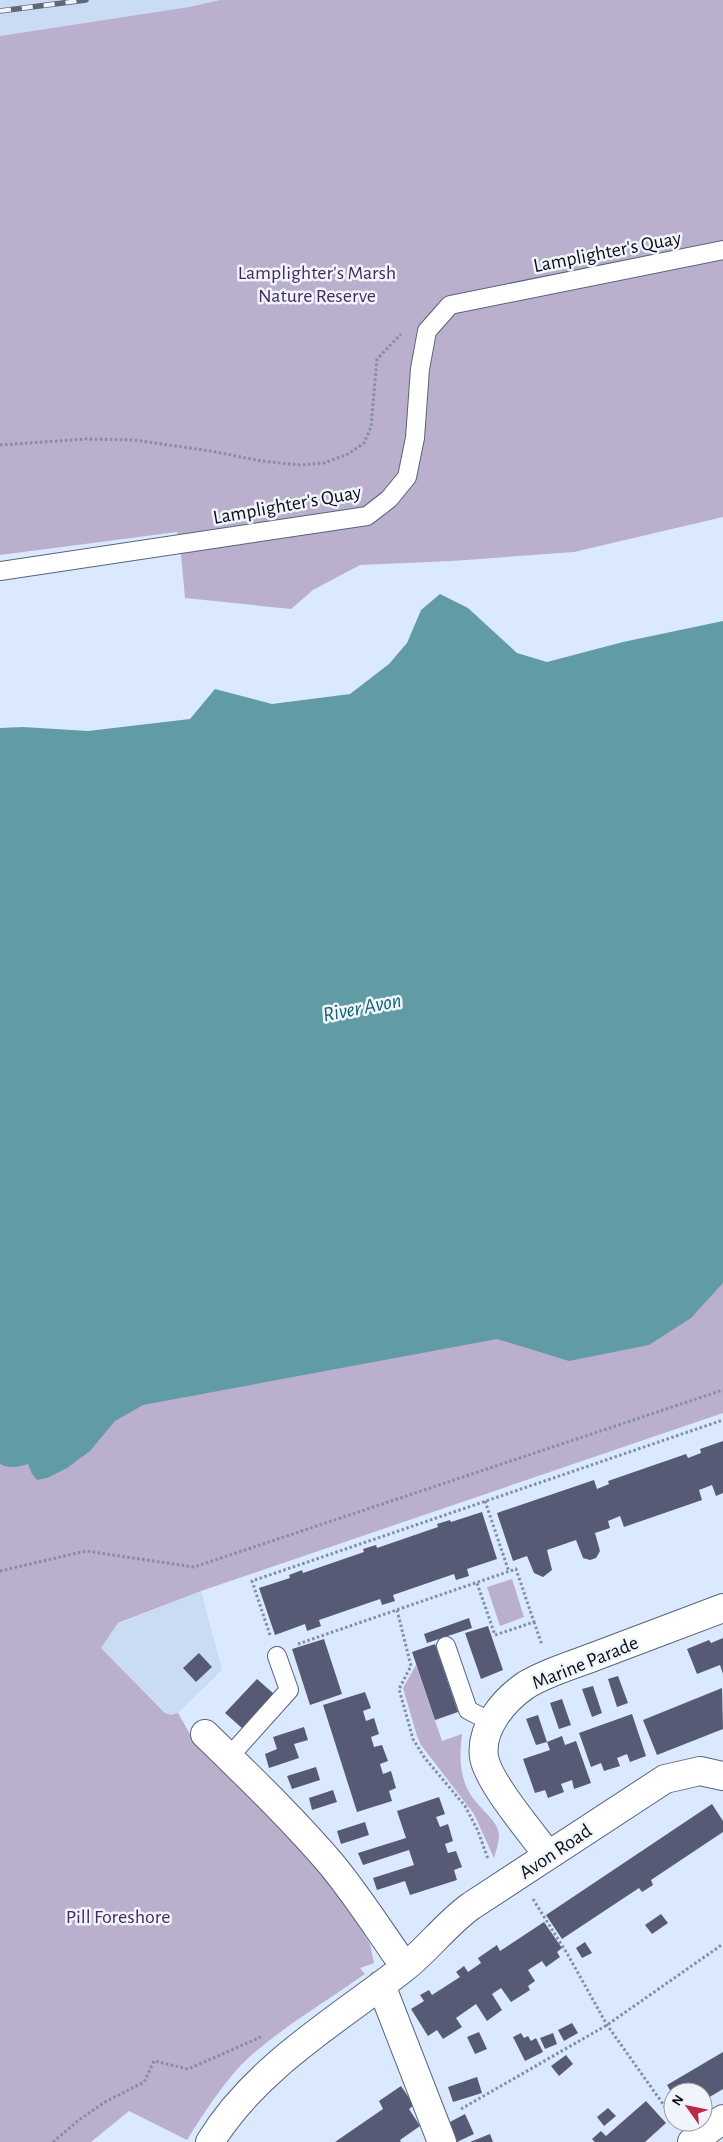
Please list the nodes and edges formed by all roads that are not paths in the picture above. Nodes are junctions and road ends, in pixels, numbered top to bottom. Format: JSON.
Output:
{"nodes":[{"id":1,"x":723,"y":250,"type":"edge"},
{"id":2,"x":0,"y":570,"type":"edge"},
{"id":3,"x":723,"y":1608,"type":"edge"},
{"id":4,"x":446,"y":1646,"type":"dead end"},
{"id":5,"x":275,"y":1650,"type":"road end"},
{"id":6,"x":491,"y":1722,"type":"junction"},
{"id":7,"x":205,"y":1734,"type":"dead end"},
{"id":8,"x":229,"y":1758,"type":"junction"},
{"id":9,"x":723,"y":1776,"type":"edge"},
{"id":10,"x":548,"y":1855,"type":"junction"},
{"id":11,"x":405,"y":1967,"type":"junction"},
{"id":12,"x":381,"y":1985,"type":"junction"},
{"id":13,"x":723,"y":2119,"type":"edge"},
{"id":14,"x":438,"y":2133,"type":"edge"},
{"id":15,"x":210,"y":2142,"type":"edge"},
{"id":16,"x":692,"y":2142,"type":"edge"}],
"edges":[{"from":1,"to":2,"type":"lane","name":"Lamplighter's Quay"},
{"from":3,"to":6,"type":"street","name":"Marine Parade"},
{"from":4,"to":6,"type":"lane"},
{"from":5,"to":8,"type":"lane"},
{"from":6,"to":10,"type":"street","name":"Marine Parade"},
{"from":7,"to":8,"type":"street"},
{"from":8,"to":11,"type":"street"},
{"from":9,"to":10,"type":"street","name":"Avon Road"},
{"from":10,"to":11,"type":"street","name":"Avon Road"},
{"from":11,"to":12,"type":"street","name":"Avon Road"},
{"from":12,"to":14,"type":"street"},
{"from":12,"to":15,"type":"street","name":"Avon Road"},
{"from":13,"to":16,"type":"street"}]}
